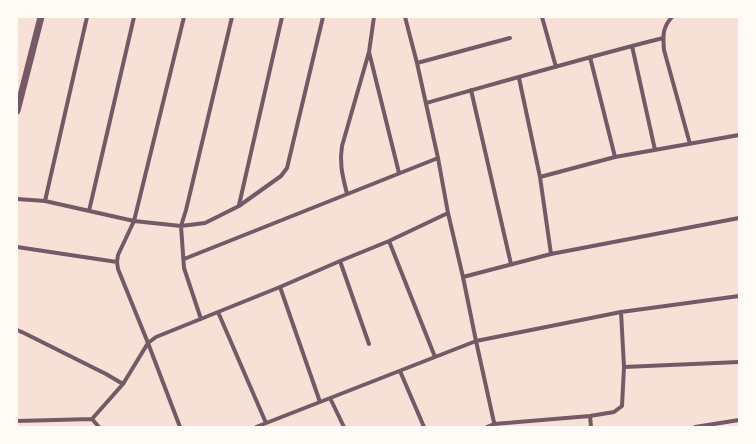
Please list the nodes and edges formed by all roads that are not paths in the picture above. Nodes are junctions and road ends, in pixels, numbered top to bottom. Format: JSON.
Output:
{"nodes":[{"id":1,"x":36,"y":17,"type":"edge"},
{"id":2,"x":41,"y":17,"type":"edge"},
{"id":3,"x":87,"y":17,"type":"edge"},
{"id":4,"x":134,"y":17,"type":"edge"},
{"id":5,"x":184,"y":17,"type":"edge"},
{"id":6,"x":232,"y":17,"type":"edge"},
{"id":7,"x":282,"y":17,"type":"edge"},
{"id":8,"x":323,"y":17,"type":"edge"},
{"id":9,"x":374,"y":17,"type":"edge"},
{"id":10,"x":405,"y":17,"type":"edge"},
{"id":11,"x":542,"y":17,"type":"edge"},
{"id":12,"x":672,"y":17,"type":"edge"},
{"id":13,"x":510,"y":38,"type":"dead end"},
{"id":14,"x":663,"y":38,"type":"junction"},
{"id":15,"x":632,"y":46,"type":"junction"},
{"id":16,"x":369,"y":52,"type":"junction"},
{"id":17,"x":590,"y":57,"type":"junction"},
{"id":18,"x":417,"y":63,"type":"junction"},
{"id":19,"x":556,"y":67,"type":"junction"},
{"id":20,"x":519,"y":78,"type":"junction"},
{"id":21,"x":471,"y":90,"type":"junction"},
{"id":22,"x":426,"y":103,"type":"junction"},
{"id":23,"x":17,"y":108,"type":"edge"},
{"id":24,"x":739,"y":135,"type":"edge"},
{"id":25,"x":690,"y":144,"type":"junction"},
{"id":26,"x":655,"y":150,"type":"junction"},
{"id":27,"x":615,"y":157,"type":"junction"},
{"id":28,"x":438,"y":158,"type":"junction"},
{"id":29,"x":399,"y":173,"type":"junction"},
{"id":30,"x":540,"y":177,"type":"junction"},
{"id":31,"x":347,"y":194,"type":"junction"},
{"id":32,"x":17,"y":199,"type":"edge"},
{"id":33,"x":45,"y":201,"type":"junction"},
{"id":34,"x":239,"y":206,"type":"junction"},
{"id":35,"x":89,"y":211,"type":"junction"},
{"id":36,"x":448,"y":213,"type":"junction"},
{"id":37,"x":739,"y":218,"type":"edge"},
{"id":38,"x":134,"y":221,"type":"junction"},
{"id":39,"x":181,"y":226,"type":"junction"},
{"id":40,"x":389,"y":241,"type":"junction"},
{"id":41,"x":17,"y":247,"type":"edge"},
{"id":42,"x":551,"y":254,"type":"junction"},
{"id":43,"x":184,"y":259,"type":"junction"},
{"id":44,"x":340,"y":261,"type":"junction"},
{"id":45,"x":117,"y":262,"type":"junction"},
{"id":46,"x":511,"y":264,"type":"junction"},
{"id":47,"x":463,"y":277,"type":"junction"},
{"id":48,"x":280,"y":287,"type":"junction"},
{"id":49,"x":739,"y":296,"type":"edge"},
{"id":50,"x":218,"y":312,"type":"junction"},
{"id":51,"x":621,"y":312,"type":"junction"},
{"id":52,"x":200,"y":319,"type":"junction"},
{"id":53,"x":17,"y":330,"type":"edge"},
{"id":54,"x":476,"y":341,"type":"junction"},
{"id":55,"x":148,"y":342,"type":"junction"},
{"id":56,"x":369,"y":344,"type":"dead end"},
{"id":57,"x":435,"y":357,"type":"junction"},
{"id":58,"x":739,"y":362,"type":"edge"},
{"id":59,"x":624,"y":367,"type":"junction"},
{"id":60,"x":400,"y":371,"type":"junction"},
{"id":61,"x":123,"y":384,"type":"junction"},
{"id":62,"x":330,"y":398,"type":"junction"},
{"id":63,"x":320,"y":402,"type":"junction"},
{"id":64,"x":590,"y":416,"type":"junction"},
{"id":65,"x":92,"y":419,"type":"junction"},
{"id":66,"x":739,"y":420,"type":"edge"},
{"id":67,"x":17,"y":421,"type":"edge"},
{"id":68,"x":266,"y":423,"type":"junction"},
{"id":69,"x":494,"y":426,"type":"edge"},
{"id":70,"x":99,"y":427,"type":"edge"},
{"id":71,"x":180,"y":427,"type":"edge"},
{"id":72,"x":256,"y":427,"type":"edge"},
{"id":73,"x":344,"y":427,"type":"edge"},
{"id":74,"x":424,"y":427,"type":"edge"},
{"id":75,"x":487,"y":427,"type":"edge"},
{"id":76,"x":592,"y":427,"type":"edge"},
{"id":77,"x":695,"y":427,"type":"edge"}],
"edges":[{"from":1,"to":2,"type":"street"},
{"from":2,"to":23,"type":"street"},
{"from":3,"to":33,"type":"street"},
{"from":4,"to":35,"type":"street"},
{"from":5,"to":38,"type":"street"},
{"from":6,"to":39,"type":"street"},
{"from":7,"to":34,"type":"street"},
{"from":8,"to":34,"type":"street"},
{"from":9,"to":16,"type":"street"},
{"from":10,"to":18,"type":"street"},
{"from":11,"to":19,"type":"street"},
{"from":12,"to":14,"type":"street"},
{"from":13,"to":18,"type":"street"},
{"from":14,"to":15,"type":"street"},
{"from":14,"to":25,"type":"street"},
{"from":15,"to":17,"type":"street"},
{"from":15,"to":26,"type":"street"},
{"from":16,"to":29,"type":"street"},
{"from":16,"to":31,"type":"street"},
{"from":17,"to":19,"type":"street"},
{"from":17,"to":27,"type":"street"},
{"from":18,"to":22,"type":"street"},
{"from":19,"to":20,"type":"street"},
{"from":20,"to":21,"type":"street"},
{"from":20,"to":30,"type":"street"},
{"from":21,"to":22,"type":"street"},
{"from":21,"to":46,"type":"street"},
{"from":22,"to":28,"type":"street"},
{"from":24,"to":25,"type":"street"},
{"from":25,"to":26,"type":"street"},
{"from":26,"to":27,"type":"street"},
{"from":27,"to":30,"type":"street"},
{"from":28,"to":29,"type":"street"},
{"from":28,"to":36,"type":"street"},
{"from":29,"to":31,"type":"street"},
{"from":30,"to":42,"type":"street"},
{"from":31,"to":43,"type":"street"},
{"from":32,"to":33,"type":"street"},
{"from":33,"to":35,"type":"street"},
{"from":34,"to":39,"type":"street"},
{"from":35,"to":38,"type":"street"},
{"from":36,"to":40,"type":"street"},
{"from":36,"to":47,"type":"street"},
{"from":37,"to":42,"type":"street"},
{"from":38,"to":39,"type":"street"},
{"from":38,"to":45,"type":"street"},
{"from":39,"to":43,"type":"street"},
{"from":40,"to":44,"type":"street"},
{"from":40,"to":57,"type":"street"},
{"from":41,"to":45,"type":"street"},
{"from":42,"to":46,"type":"street"},
{"from":43,"to":52,"type":"street"},
{"from":44,"to":48,"type":"street"},
{"from":44,"to":56,"type":"street"},
{"from":45,"to":55,"type":"street"},
{"from":46,"to":47,"type":"street"},
{"from":47,"to":54,"type":"street"},
{"from":48,"to":50,"type":"street"},
{"from":48,"to":63,"type":"street"},
{"from":49,"to":51,"type":"street"},
{"from":50,"to":52,"type":"street"},
{"from":50,"to":68,"type":"street"},
{"from":51,"to":54,"type":"street"},
{"from":51,"to":59,"type":"street"},
{"from":52,"to":55,"type":"street"},
{"from":53,"to":61,"type":"street"},
{"from":54,"to":57,"type":"street"},
{"from":54,"to":69,"type":"street"},
{"from":55,"to":61,"type":"street"},
{"from":55,"to":71,"type":"street"},
{"from":57,"to":60,"type":"street"},
{"from":58,"to":59,"type":"street"},
{"from":59,"to":64,"type":"street"},
{"from":60,"to":62,"type":"street"},
{"from":60,"to":74,"type":"street"},
{"from":61,"to":65,"type":"street"},
{"from":62,"to":63,"type":"street"},
{"from":62,"to":73,"type":"street"},
{"from":63,"to":68,"type":"street"},
{"from":64,"to":69,"type":"street"},
{"from":64,"to":76,"type":"street"},
{"from":65,"to":67,"type":"street"},
{"from":65,"to":70,"type":"street"},
{"from":66,"to":77,"type":"street"},
{"from":68,"to":72,"type":"street"},
{"from":69,"to":75,"type":"street"}]}
